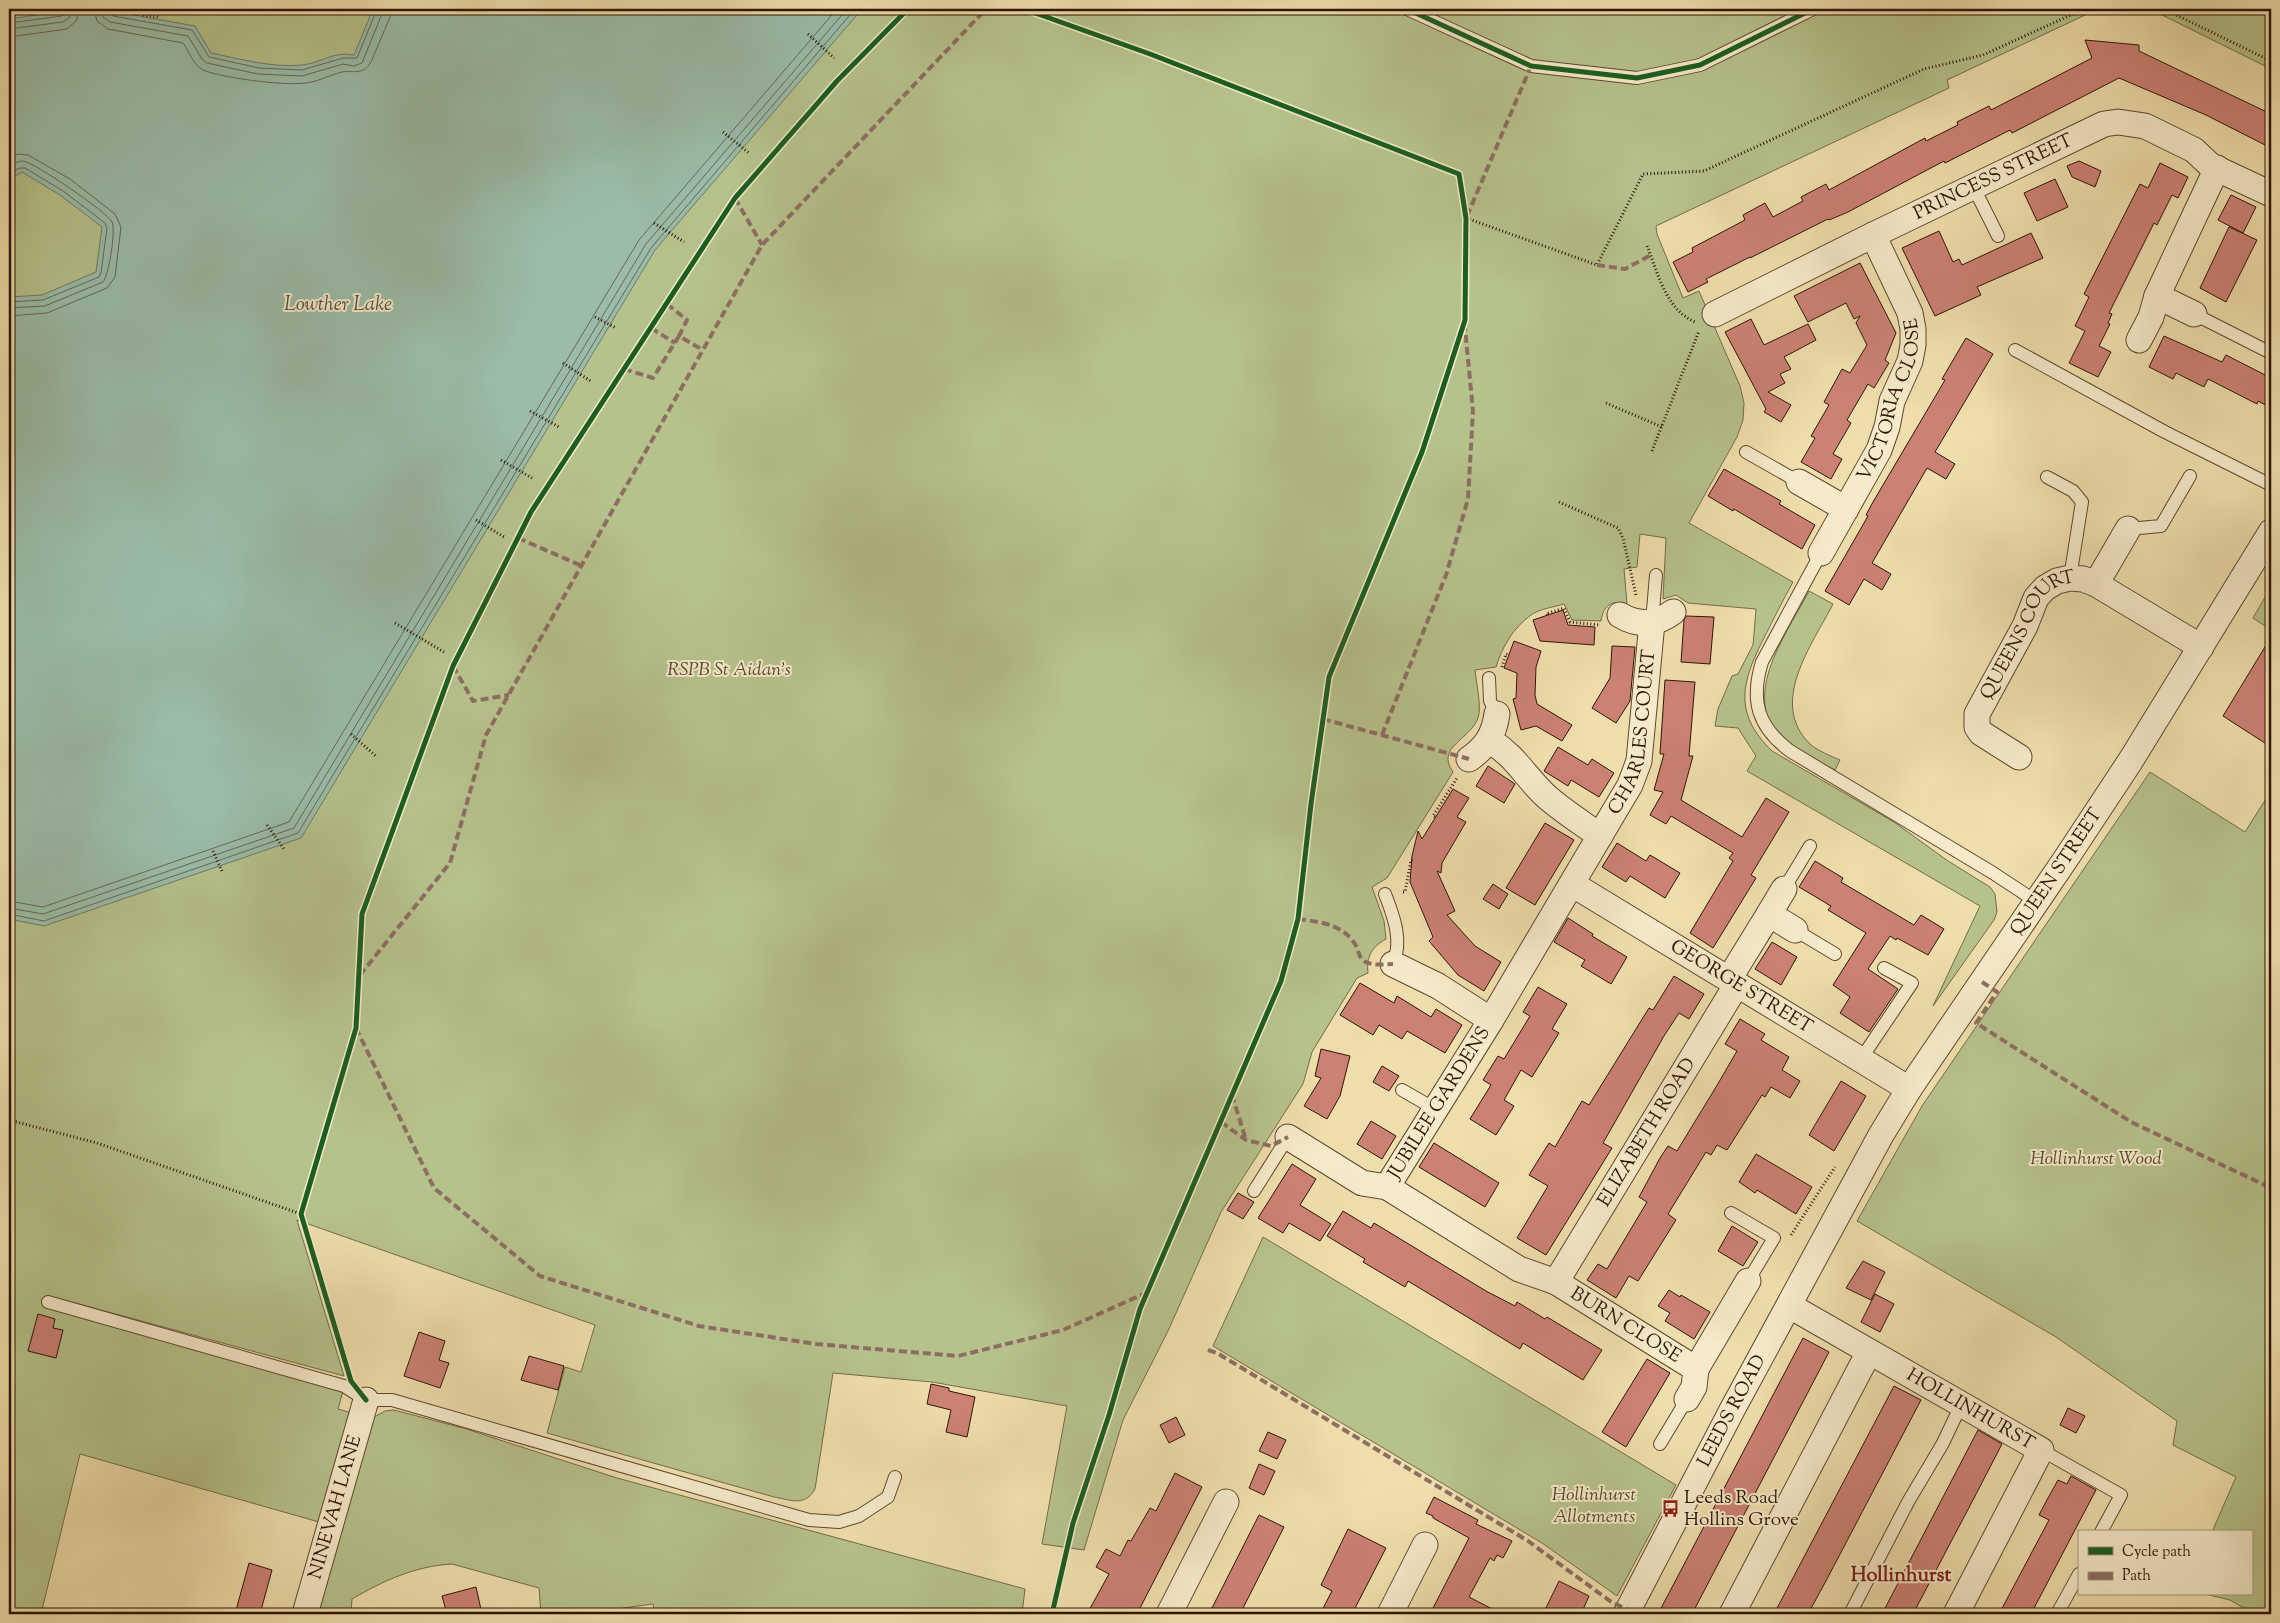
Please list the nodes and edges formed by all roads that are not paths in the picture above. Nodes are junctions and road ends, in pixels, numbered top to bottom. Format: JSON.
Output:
{"nodes":[{"id":1,"x":1407,"y":9,"type":"edge"},
{"id":2,"x":1813,"y":9,"type":"edge"},
{"id":3,"x":2218,"y":168,"type":"junction"},
{"id":4,"x":1974,"y":188,"type":"junction"},
{"id":5,"x":2271,"y":194,"type":"edge"},
{"id":6,"x":1873,"y":235,"type":"junction"},
{"id":7,"x":1998,"y":236,"type":"dead end"},
{"id":8,"x":2158,"y":296,"type":"junction"},
{"id":9,"x":1715,"y":314,"type":"dead end"},
{"id":10,"x":2194,"y":314,"type":"joint"},
{"id":11,"x":2139,"y":340,"type":"dead end"},
{"id":12,"x":2015,"y":350,"type":"dead end"},
{"id":13,"x":2271,"y":353,"type":"edge"},
{"id":14,"x":1746,"y":452,"type":"dead end"},
{"id":15,"x":2190,"y":476,"type":"dead end"},
{"id":16,"x":2046,"y":477,"type":"dead end"},
{"id":17,"x":1800,"y":482,"type":"joint"},
{"id":18,"x":2271,"y":485,"type":"edge"},
{"id":19,"x":1846,"y":509,"type":"junction"},
{"id":20,"x":2128,"y":529,"type":"joint"},
{"id":21,"x":2271,"y":532,"type":"edge"},
{"id":22,"x":1821,"y":552,"type":"joint"},
{"id":23,"x":1656,"y":575,"type":"dead end"},
{"id":24,"x":2070,"y":578,"type":"junction"},
{"id":25,"x":2096,"y":584,"type":"junction"},
{"id":26,"x":1644,"y":619,"type":"joint"},
{"id":27,"x":2202,"y":647,"type":"junction"},
{"id":28,"x":1489,"y":678,"type":"dead end"},
{"id":29,"x":1497,"y":714,"type":"joint"},
{"id":30,"x":1489,"y":740,"type":"junction"},
{"id":31,"x":2019,"y":757,"type":"dead end"},
{"id":32,"x":1469,"y":759,"type":"road end"},
{"id":33,"x":1600,"y":836,"type":"junction"},
{"id":34,"x":1810,"y":846,"type":"dead end"},
{"id":35,"x":1572,"y":884,"type":"junction"},
{"id":36,"x":1784,"y":889,"type":"joint"},
{"id":37,"x":1386,"y":896,"type":"road end"},
{"id":38,"x":2037,"y":902,"type":"junction"},
{"id":39,"x":1769,"y":914,"type":"junction"},
{"id":40,"x":1795,"y":930,"type":"joint"},
{"id":41,"x":1836,"y":954,"type":"dead end"},
{"id":42,"x":1393,"y":964,"type":"joint"},
{"id":43,"x":1884,"y":968,"type":"dead end"},
{"id":44,"x":1733,"y":982,"type":"junction"},
{"id":45,"x":1491,"y":1020,"type":"junction"},
{"id":46,"x":1861,"y":1059,"type":"junction"},
{"id":47,"x":1909,"y":1089,"type":"junction"},
{"id":48,"x":1402,"y":1090,"type":"dead end"},
{"id":49,"x":1435,"y":1109,"type":"junction"},
{"id":50,"x":1288,"y":1137,"type":"joint"},
{"id":51,"x":1387,"y":1187,"type":"junction"},
{"id":52,"x":1254,"y":1191,"type":"dead end"},
{"id":53,"x":1840,"y":1211,"type":"joint"},
{"id":54,"x":1731,"y":1213,"type":"dead end"},
{"id":55,"x":1748,"y":1281,"type":"joint"},
{"id":56,"x":1556,"y":1282,"type":"junction"},
{"id":57,"x":48,"y":1302,"type":"dead end"},
{"id":58,"x":1790,"y":1306,"type":"junction"},
{"id":59,"x":1869,"y":1352,"type":"junction"},
{"id":60,"x":1696,"y":1369,"type":"junction"},
{"id":61,"x":1687,"y":1399,"type":"joint"},
{"id":62,"x":366,"y":1400,"type":"junction"},
{"id":63,"x":1962,"y":1405,"type":"junction"},
{"id":64,"x":1660,"y":1444,"type":"dead end"},
{"id":65,"x":2041,"y":1450,"type":"junction"},
{"id":66,"x":895,"y":1476,"type":"dead end"},
{"id":67,"x":1226,"y":1502,"type":"dead end"},
{"id":68,"x":2102,"y":1530,"type":"edge"},
{"id":69,"x":1425,"y":1545,"type":"dead end"},
{"id":70,"x":2078,"y":1576,"type":"edge"},
{"id":71,"x":305,"y":1614,"type":"edge"},
{"id":72,"x":1169,"y":1614,"type":"edge"},
{"id":73,"x":1390,"y":1614,"type":"edge"},
{"id":74,"x":1626,"y":1614,"type":"edge"},
{"id":75,"x":1732,"y":1614,"type":"edge"},
{"id":76,"x":1850,"y":1614,"type":"edge"},
{"id":77,"x":1956,"y":1614,"type":"edge"},
{"id":78,"x":2058,"y":1614,"type":"edge"}],
"edges":[{"from":1,"to":2,"type":"lane"},
{"from":3,"to":4,"type":"street","name":"PRINCESS STREET"},
{"from":3,"to":5,"type":"street","name":"PRINCESS STREET"},
{"from":3,"to":8,"type":"street"},
{"from":4,"to":6,"type":"street","name":"PRINCESS STREET"},
{"from":4,"to":7,"type":"lane"},
{"from":6,"to":9,"type":"street","name":"PRINCESS STREET"},
{"from":6,"to":19,"type":"street","name":"VICTORIA CLOSE"},
{"from":8,"to":10,"type":"street"},
{"from":8,"to":11,"type":"street"},
{"from":10,"to":13,"type":"lane"},
{"from":12,"to":18,"type":"lane"},
{"from":14,"to":17,"type":"lane"},
{"from":15,"to":20,"type":"lane"},
{"from":16,"to":24,"type":"lane"},
{"from":17,"to":19,"type":"street","name":"VICTORIA CLOSE"},
{"from":19,"to":22,"type":"street","name":"VICTORIA CLOSE"},
{"from":20,"to":25,"type":"street"},
{"from":21,"to":27,"type":"street","name":"QUEEN STREET"},
{"from":22,"to":38,"type":"lane"},
{"from":23,"to":26,"type":"lane"},
{"from":24,"to":25,"type":"street","name":"QUEENS COURT"},
{"from":24,"to":31,"type":"street","name":"QUEENS COURT"},
{"from":25,"to":27,"type":"street","name":"QUEENS COURT"},
{"from":26,"to":33,"type":"street","name":"CHARLES COURT"},
{"from":27,"to":38,"type":"street","name":"QUEEN STREET"},
{"from":28,"to":29,"type":"lane"},
{"from":29,"to":30,"type":"street"},
{"from":30,"to":32,"type":"street"},
{"from":30,"to":33,"type":"street","name":"CHARLES COURT"},
{"from":33,"to":35,"type":"street","name":"CHARLES COURT"},
{"from":34,"to":36,"type":"lane"},
{"from":35,"to":44,"type":"street","name":"GEORGE STREET"},
{"from":35,"to":45,"type":"street","name":"JUBILEE GARDENS"},
{"from":36,"to":39,"type":"street","name":"ELIZABETH ROAD"},
{"from":37,"to":42,"type":"lane"},
{"from":38,"to":47,"type":"street","name":"QUEEN STREET"},
{"from":39,"to":40,"type":"street"},
{"from":39,"to":44,"type":"street","name":"ELIZABETH ROAD"},
{"from":40,"to":41,"type":"lane"},
{"from":42,"to":45,"type":"street","name":"JUBILEE GARDENS"},
{"from":43,"to":46,"type":"lane"},
{"from":44,"to":46,"type":"street","name":"GEORGE STREET"},
{"from":44,"to":56,"type":"street","name":"ELIZABETH ROAD"},
{"from":45,"to":49,"type":"street","name":"JUBILEE GARDENS"},
{"from":46,"to":47,"type":"street","name":"GEORGE STREET"},
{"from":47,"to":53,"type":"street","name":"QUEEN STREET"},
{"from":48,"to":49,"type":"lane"},
{"from":49,"to":51,"type":"street","name":"JUBILEE GARDENS"},
{"from":50,"to":51,"type":"street"},
{"from":50,"to":52,"type":"lane"},
{"from":51,"to":56,"type":"street","name":"BURN CLOSE"},
{"from":53,"to":58,"type":"street","name":"LEEDS ROAD"},
{"from":54,"to":55,"type":"lane"},
{"from":55,"to":60,"type":"street","name":"BURN CLOSE"},
{"from":56,"to":60,"type":"street","name":"BURN CLOSE"},
{"from":57,"to":62,"type":"lane"},
{"from":58,"to":59,"type":"street","name":"HOLLINHURST"},
{"from":58,"to":74,"type":"street","name":"LEEDS ROAD"},
{"from":59,"to":63,"type":"street","name":"HOLLINHURST"},
{"from":59,"to":75,"type":"street"},
{"from":60,"to":61,"type":"street","name":"BURN CLOSE"},
{"from":61,"to":64,"type":"lane"},
{"from":62,"to":66,"type":"lane"},
{"from":62,"to":71,"type":"street","name":"NINEVAH LANE"},
{"from":63,"to":65,"type":"street","name":"HOLLINHURST"},
{"from":63,"to":76,"type":"lane"},
{"from":65,"to":68,"type":"lane"},
{"from":65,"to":77,"type":"street","name":"HOLLINHURST"},
{"from":67,"to":72,"type":"street"},
{"from":69,"to":73,"type":"street"},
{"from":70,"to":78,"type":"lane"}]}
